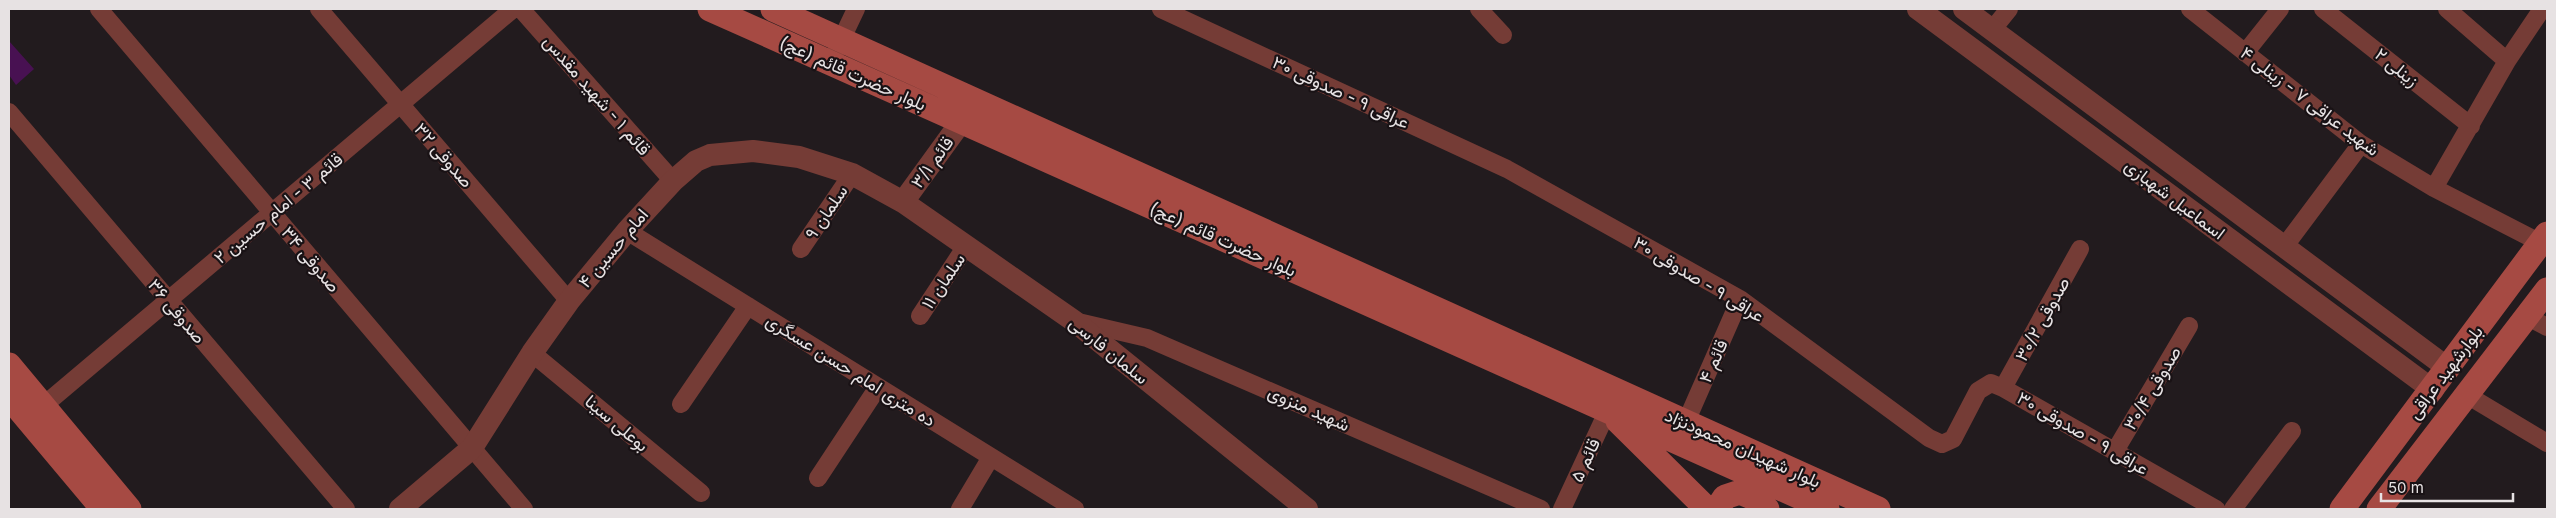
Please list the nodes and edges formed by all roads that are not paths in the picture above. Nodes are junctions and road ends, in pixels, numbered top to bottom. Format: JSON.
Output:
{"nodes":[{"id":1,"x":99,"y":9,"type":"edge"},
{"id":2,"x":319,"y":9,"type":"edge"},
{"id":3,"x":513,"y":9,"type":"edge"},
{"id":4,"x":521,"y":9,"type":"edge"},
{"id":5,"x":710,"y":9,"type":"edge"},
{"id":6,"x":772,"y":9,"type":"edge"},
{"id":7,"x":856,"y":9,"type":"edge"},
{"id":8,"x":1161,"y":9,"type":"edge"},
{"id":9,"x":1479,"y":9,"type":"edge"},
{"id":10,"x":1918,"y":9,"type":"edge"},
{"id":11,"x":1964,"y":9,"type":"edge"},
{"id":12,"x":2009,"y":9,"type":"edge"},
{"id":13,"x":2190,"y":9,"type":"edge"},
{"id":14,"x":2280,"y":9,"type":"edge"},
{"id":15,"x":2323,"y":9,"type":"edge"},
{"id":16,"x":2447,"y":9,"type":"edge"},
{"id":17,"x":2542,"y":9,"type":"edge"},
{"id":18,"x":1992,"y":30,"type":"junction"},
{"id":19,"x":1503,"y":35,"type":"dead end"},
{"id":20,"x":842,"y":39,"type":"junction"},
{"id":21,"x":2245,"y":53,"type":"junction"},
{"id":22,"x":2507,"y":61,"type":"junction"},
{"id":23,"x":831,"y":63,"type":"junction"},
{"id":24,"x":401,"y":104,"type":"junction"},
{"id":25,"x":9,"y":112,"type":"edge"},
{"id":26,"x":961,"y":122,"type":"junction"},
{"id":27,"x":2471,"y":126,"type":"junction"},
{"id":28,"x":2361,"y":144,"type":"junction"},
{"id":29,"x":852,"y":174,"type":"junction"},
{"id":30,"x":672,"y":181,"type":"junction"},
{"id":31,"x":2434,"y":188,"type":"junction"},
{"id":32,"x":903,"y":202,"type":"junction"},
{"id":33,"x":273,"y":213,"type":"junction"},
{"id":34,"x":627,"y":231,"type":"junction"},
{"id":35,"x":2544,"y":239,"type":"edge"},
{"id":36,"x":966,"y":246,"type":"junction"},
{"id":37,"x":2284,"y":248,"type":"junction"},
{"id":38,"x":801,"y":249,"type":"dead end"},
{"id":39,"x":2080,"y":250,"type":"dead end"},
{"id":40,"x":2547,"y":290,"type":"edge"},
{"id":41,"x":1740,"y":299,"type":"junction"},
{"id":42,"x":168,"y":301,"type":"junction"},
{"id":43,"x":569,"y":301,"type":"junction"},
{"id":44,"x":748,"y":306,"type":"junction"},
{"id":45,"x":920,"y":316,"type":"dead end"},
{"id":46,"x":2526,"y":316,"type":"junction"},
{"id":47,"x":1074,"y":321,"type":"junction"},
{"id":48,"x":2189,"y":326,"type":"dead end"},
{"id":49,"x":2547,"y":327,"type":"edge"},
{"id":50,"x":532,"y":353,"type":"junction"},
{"id":51,"x":9,"y":365,"type":"edge"},
{"id":52,"x":2449,"y":369,"type":"junction"},
{"id":53,"x":878,"y":387,"type":"junction"},
{"id":54,"x":2004,"y":388,"type":"junction"},
{"id":55,"x":2433,"y":390,"type":"junction"},
{"id":56,"x":2467,"y":395,"type":"junction"},
{"id":57,"x":9,"y":397,"type":"edge"},
{"id":58,"x":1608,"y":399,"type":"junction"},
{"id":59,"x":681,"y":404,"type":"dead end"},
{"id":60,"x":43,"y":406,"type":"junction"},
{"id":61,"x":1686,"y":422,"type":"junction"},
{"id":62,"x":2292,"y":431,"type":"dead end"},
{"id":63,"x":2547,"y":443,"type":"edge"},
{"id":64,"x":472,"y":448,"type":"junction"},
{"id":65,"x":2115,"y":451,"type":"junction"},
{"id":66,"x":991,"y":457,"type":"junction"},
{"id":67,"x":818,"y":478,"type":"dead end"},
{"id":68,"x":702,"y":493,"type":"dead end"},
{"id":69,"x":1294,"y":505,"type":"edge"},
{"id":70,"x":103,"y":509,"type":"edge"},
{"id":71,"x":129,"y":509,"type":"edge"},
{"id":72,"x":346,"y":509,"type":"edge"},
{"id":73,"x":400,"y":509,"type":"edge"},
{"id":74,"x":524,"y":509,"type":"edge"},
{"id":75,"x":960,"y":509,"type":"edge"},
{"id":76,"x":1075,"y":509,"type":"edge"},
{"id":77,"x":1540,"y":509,"type":"edge"},
{"id":78,"x":1562,"y":509,"type":"edge"},
{"id":79,"x":1707,"y":509,"type":"edge"},
{"id":80,"x":1717,"y":509,"type":"edge"},
{"id":81,"x":1767,"y":509,"type":"edge"},
{"id":82,"x":1827,"y":509,"type":"edge"},
{"id":83,"x":1878,"y":509,"type":"edge"},
{"id":84,"x":2216,"y":509,"type":"edge"},
{"id":85,"x":2233,"y":509,"type":"edge"},
{"id":86,"x":2342,"y":509,"type":"edge"},
{"id":87,"x":2380,"y":509,"type":"edge"}],
"edges":[{"from":1,"to":33,"type":"street","name":"صدوقی ۳۴"},
{"from":2,"to":24,"type":"street","name":"صدوقی ۳۲"},
{"from":3,"to":24,"type":"street","name":"قائم ۳ - امام حسین ۲"},
{"from":4,"to":30,"type":"street","name":"قائم ۱ - شهید مقدس"},
{"from":5,"to":23,"type":"main road","name":"بلوار حضرت قائم (عج)"},
{"from":6,"to":20,"type":"main road","name":"بلوار حضرت قائم (عج)"},
{"from":7,"to":20,"type":"street"},
{"from":8,"to":41,"type":"street","name":"عراقی ۹ - صدوقی ۳۰"},
{"from":9,"to":19,"type":"street"},
{"from":10,"to":55,"type":"street","name":"اسماعیل شهبازی"},
{"from":11,"to":18,"type":"street","name":"اسماعیل شهبازی"},
{"from":12,"to":18,"type":"street"},
{"from":13,"to":21,"type":"street","name":"شهید عراقی ۷ - زینلی ۴"},
{"from":14,"to":21,"type":"street"},
{"from":15,"to":27,"type":"street","name":"زینلی ۲"},
{"from":16,"to":22,"type":"street"},
{"from":17,"to":22,"type":"street"},
{"from":18,"to":37,"type":"street","name":"اسماعیل شهبازی"},
{"from":20,"to":23,"type":"street"},
{"from":20,"to":58,"type":"main road","name":"بلوار حضرت قائم (عج)"},
{"from":21,"to":28,"type":"street","name":"شهید عراقی ۷ - زینلی ۴"},
{"from":22,"to":27,"type":"street"},
{"from":23,"to":26,"type":"main road","name":"بلوار حضرت قائم (عج)"},
{"from":24,"to":33,"type":"street","name":"قائم ۳ - امام حسین ۲"},
{"from":24,"to":43,"type":"street","name":"صدوقی ۳۲"},
{"from":25,"to":42,"type":"street","name":"صدوقی ۳۶"},
{"from":26,"to":32,"type":"street","name":"قائم ۳/۱"},
{"from":26,"to":58,"type":"main road","name":"بلوار حضرت قائم (عج)"},
{"from":27,"to":31,"type":"street"},
{"from":28,"to":31,"type":"street","name":"شهید عراقی ۷ - زینلی ۴"},
{"from":28,"to":37,"type":"street"},
{"from":29,"to":30,"type":"street","name":"امام حسین ۴"},
{"from":29,"to":32,"type":"street","name":"امام حسین ۴"},
{"from":29,"to":38,"type":"street","name":"سلمان ۹"},
{"from":30,"to":34,"type":"street","name":"امام حسین ۴"},
{"from":31,"to":35,"type":"street","name":"شهید عراقی ۷ - زینلی ۴"},
{"from":32,"to":36,"type":"street","name":"سلمان فارسی"},
{"from":33,"to":42,"type":"street","name":"قائم ۳ - امام حسین ۲"},
{"from":33,"to":64,"type":"street","name":"صدوقی ۳۴"},
{"from":34,"to":43,"type":"street","name":"امام حسین ۴"},
{"from":34,"to":44,"type":"street","name":"ده متری امام حسن عسگری"},
{"from":35,"to":52,"type":"main road","name":"بلوارشهید عراقی"},
{"from":36,"to":45,"type":"street","name":"سلمان ۱۱"},
{"from":36,"to":47,"type":"street","name":"سلمان فارسی"},
{"from":37,"to":52,"type":"street","name":"اسماعیل شهبازی"},
{"from":39,"to":54,"type":"street","name":"صدوقی ۳۰/۲"},
{"from":40,"to":46,"type":"main road","name":"بلوارشهید عراقی"},
{"from":41,"to":54,"type":"street","name":"عراقی ۹ - صدوقی ۳۰"},
{"from":41,"to":61,"type":"street","name":"قائم ۴"},
{"from":42,"to":60,"type":"street","name":"قائم ۳ - امام حسین ۲"},
{"from":42,"to":72,"type":"street","name":"صدوقی ۳۶"},
{"from":43,"to":50,"type":"street","name":"امام حسین ۴"},
{"from":44,"to":53,"type":"street","name":"ده متری امام حسن عسگری"},
{"from":44,"to":59,"type":"street"},
{"from":46,"to":49,"type":"street"},
{"from":46,"to":56,"type":"main road","name":"بلوارشهید عراقی"},
{"from":47,"to":69,"type":"street","name":"سلمان فارسی"},
{"from":47,"to":77,"type":"street","name":"شهید منزوی"},
{"from":48,"to":65,"type":"street","name":"صدوقی ۳۰/۴"},
{"from":50,"to":64,"type":"street","name":"امام حسین ۴"},
{"from":50,"to":68,"type":"street","name":"بوعلی سینا"},
{"from":51,"to":60,"type":"main road"},
{"from":52,"to":55,"type":"main road","name":"بلوارشهید عراقی"},
{"from":53,"to":66,"type":"street","name":"ده متری امام حسن عسگری"},
{"from":53,"to":67,"type":"street"},
{"from":54,"to":65,"type":"street","name":"عراقی ۹ - صدوقی ۳۰"},
{"from":55,"to":86,"type":"main road","name":"بلوارشهید عراقی"},
{"from":56,"to":63,"type":"street"},
{"from":56,"to":87,"type":"main road","name":"بلوارشهید عراقی"},
{"from":57,"to":70,"type":"main road"},
{"from":58,"to":61,"type":"main road","name":"بلوار شهیدان محمودنژاد"},
{"from":58,"to":78,"type":"street","name":"قائم ۵"},
{"from":58,"to":79,"type":"main road","name":"بلوار حضرت قائم (عج)"},
{"from":58,"to":82,"type":"main road","name":"بلوار شهیدان محمودنژاد"},
{"from":60,"to":71,"type":"main road"},
{"from":61,"to":83,"type":"main road","name":"بلوار شهیدان محمودنژاد"},
{"from":62,"to":85,"type":"street"},
{"from":64,"to":73,"type":"street","name":"امام حسین ۴"},
{"from":64,"to":74,"type":"street","name":"صدوقی ۳۴"},
{"from":65,"to":84,"type":"street","name":"عراقی ۹ - صدوقی ۳۰"},
{"from":66,"to":75,"type":"street"},
{"from":66,"to":76,"type":"street","name":"ده متری امام حسن عسگری"},
{"from":80,"to":81,"type":"main road"}]}
